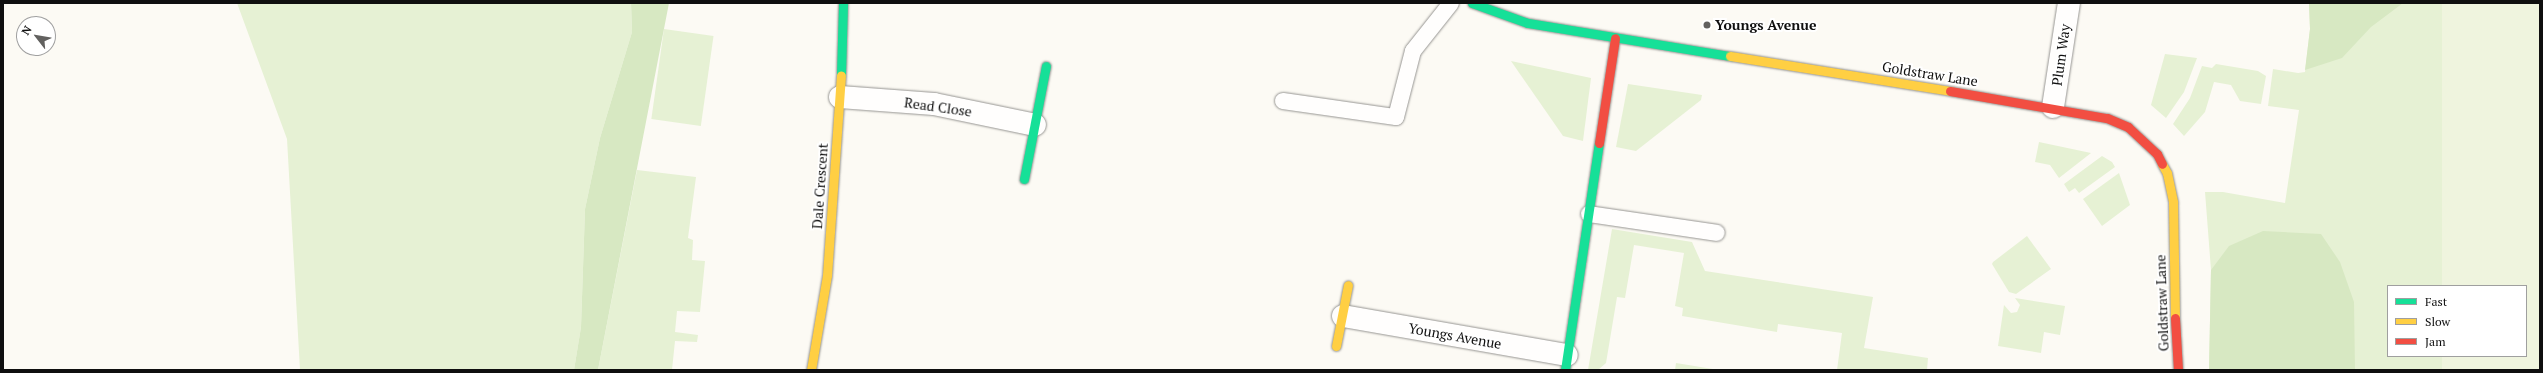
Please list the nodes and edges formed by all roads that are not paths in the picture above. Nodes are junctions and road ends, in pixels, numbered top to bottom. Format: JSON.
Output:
{"nodes":[{"id":1,"x":844,"y":3,"type":"edge"},
{"id":2,"x":1451,"y":3,"type":"edge"},
{"id":3,"x":1472,"y":3,"type":"edge"},
{"id":4,"x":2069,"y":3,"type":"edge"},
{"id":5,"x":1615,"y":38,"type":"junction"},
{"id":6,"x":1046,"y":66,"type":"dead end"},
{"id":7,"x":840,"y":97,"type":"junction"},
{"id":8,"x":1283,"y":101,"type":"dead end"},
{"id":9,"x":2053,"y":107,"type":"junction"},
{"id":10,"x":1035,"y":124,"type":"junction"},
{"id":11,"x":1024,"y":179,"type":"dead end"},
{"id":12,"x":1589,"y":214,"type":"junction"},
{"id":13,"x":1717,"y":232,"type":"dead end"},
{"id":14,"x":1348,"y":285,"type":"dead end"},
{"id":15,"x":1343,"y":316,"type":"junction"},
{"id":16,"x":1336,"y":346,"type":"dead end"},
{"id":17,"x":1566,"y":363,"type":"edge"},
{"id":18,"x":811,"y":370,"type":"edge"},
{"id":19,"x":2178,"y":370,"type":"edge"}],
"edges":[{"from":1,"to":7,"type":"street","name":"Dale Crescent"},
{"from":2,"to":8,"type":"lane"},
{"from":3,"to":5,"type":"street","name":"Goldstraw Lane"},
{"from":4,"to":9,"type":"street","name":"Plum Way"},
{"from":5,"to":9,"type":"street","name":"Goldstraw Lane"},
{"from":5,"to":12,"type":"street","name":"Youngs Avenue"},
{"from":6,"to":10,"type":"street"},
{"from":7,"to":10,"type":"street","name":"Read Close"},
{"from":7,"to":18,"type":"street","name":"Dale Crescent"},
{"from":9,"to":19,"type":"street","name":"Goldstraw Lane"},
{"from":10,"to":11,"type":"street"},
{"from":12,"to":13,"type":"lane"},
{"from":12,"to":17,"type":"street","name":"Youngs Avenue"},
{"from":14,"to":15,"type":"street"},
{"from":15,"to":16,"type":"street"},
{"from":15,"to":17,"type":"street","name":"Youngs Avenue"}]}
